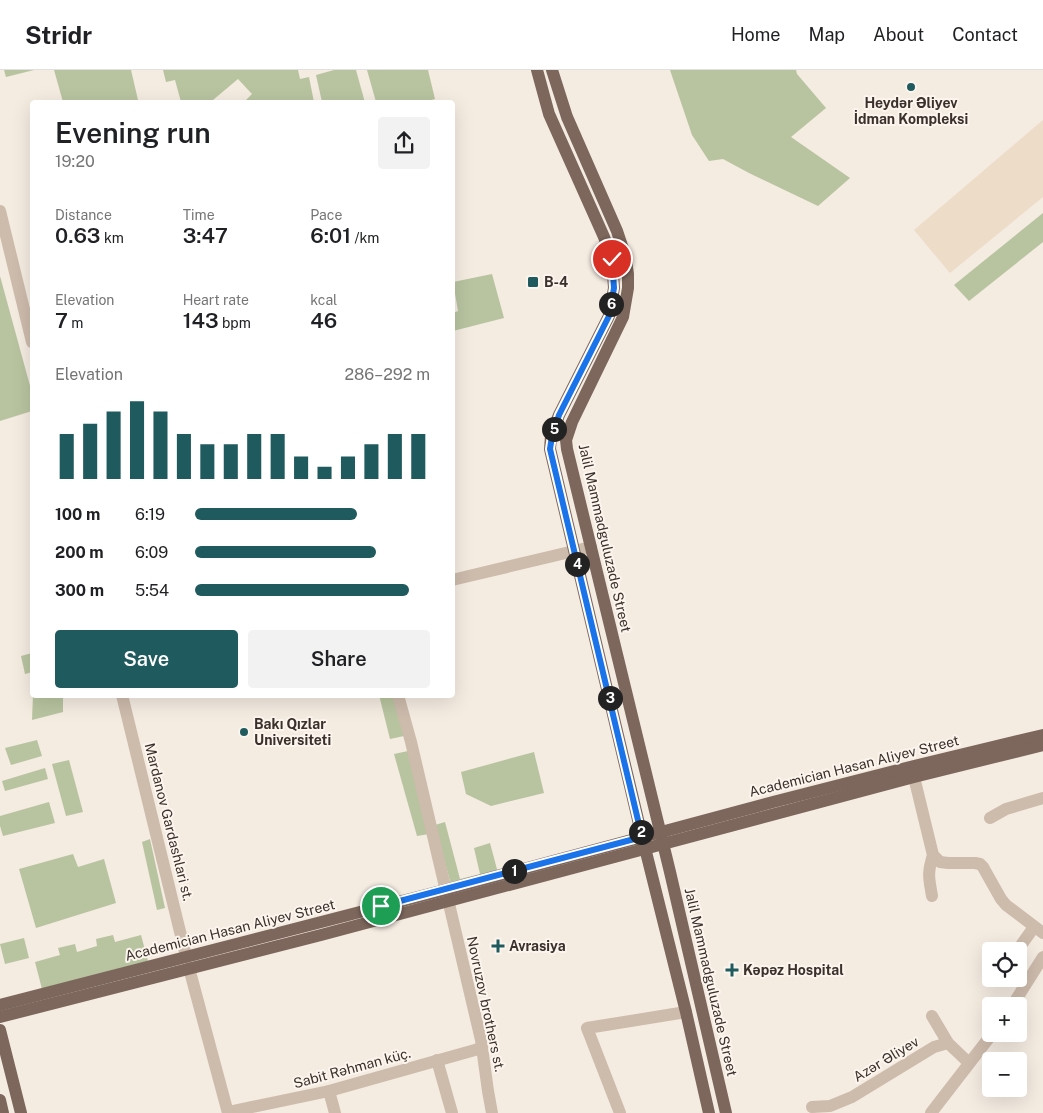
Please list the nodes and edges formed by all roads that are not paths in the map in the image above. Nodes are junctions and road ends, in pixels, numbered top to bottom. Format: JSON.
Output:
{"nodes":[{"id":1,"x":536,"y":70,"type":"edge"},
{"id":2,"x":552,"y":70,"type":"edge"},
{"id":3,"x":0,"y":211,"type":"edge"},
{"id":4,"x":5,"y":256,"type":"edge"},
{"id":5,"x":30,"y":336,"type":"edge"},
{"id":6,"x":552,"y":436,"type":"junction"},
{"id":7,"x":566,"y":440,"type":"junction"},
{"id":8,"x":591,"y":547,"type":"junction"},
{"id":9,"x":574,"y":551,"type":"junction"},
{"id":10,"x":455,"y":579,"type":"edge"},
{"id":11,"x":123,"y":698,"type":"edge"},
{"id":12,"x":399,"y":698,"type":"edge"},
{"id":13,"x":1043,"y":735,"type":"edge"},
{"id":14,"x":1043,"y":745,"type":"edge"},
{"id":15,"x":914,"y":777,"type":"junction"},
{"id":16,"x":1043,"y":798,"type":"edge"},
{"id":17,"x":990,"y":818,"type":"dead end"},
{"id":18,"x":666,"y":834,"type":"junction"},
{"id":19,"x":640,"y":841,"type":"junction"},
{"id":20,"x":933,"y":855,"type":"junction"},
{"id":21,"x":447,"y":895,"type":"junction"},
{"id":22,"x":932,"y":896,"type":"dead end"},
{"id":23,"x":1039,"y":930,"type":"edge"},
{"id":24,"x":1027,"y":942,"type":"edge"},
{"id":25,"x":1043,"y":957,"type":"edge"},
{"id":26,"x":188,"y":962,"type":"junction"},
{"id":27,"x":1018,"y":997,"type":"edge"},
{"id":28,"x":4,"y":1010,"type":"edge"},
{"id":29,"x":686,"y":1012,"type":"junction"},
{"id":30,"x":932,"y":1016,"type":"dead end"},
{"id":31,"x":0,"y":1030,"type":"edge"},
{"id":32,"x":986,"y":1042,"type":"edge"},
{"id":33,"x":948,"y":1043,"type":"junction"},
{"id":34,"x":482,"y":1048,"type":"junction"},
{"id":35,"x":437,"y":1060,"type":"junction"},
{"id":36,"x":969,"y":1063,"type":"junction"},
{"id":37,"x":720,"y":1086,"type":"junction"},
{"id":38,"x":704,"y":1090,"type":"junction"},
{"id":39,"x":329,"y":1091,"type":"junction"},
{"id":40,"x":0,"y":1100,"type":"edge"},
{"id":41,"x":812,"y":1107,"type":"dead end"},
{"id":42,"x":228,"y":1112,"type":"edge"},
{"id":43,"x":3,"y":1113,"type":"edge"},
{"id":44,"x":21,"y":1113,"type":"edge"},
{"id":45,"x":335,"y":1113,"type":"edge"},
{"id":46,"x":452,"y":1113,"type":"edge"},
{"id":47,"x":492,"y":1113,"type":"edge"},
{"id":48,"x":620,"y":1113,"type":"edge"},
{"id":49,"x":709,"y":1113,"type":"edge"},
{"id":50,"x":726,"y":1113,"type":"edge"},
{"id":51,"x":930,"y":1113,"type":"edge"}],
"edges":[{"from":1,"to":6,"type":"main road"},
{"from":2,"to":7,"type":"main road","name":"Jalil Mammadguluzade Street"},
{"from":3,"to":4,"type":"street"},
{"from":4,"to":5,"type":"street"},
{"from":6,"to":7,"type":"main road"},
{"from":6,"to":9,"type":"main road"},
{"from":7,"to":8,"type":"main road","name":"Jalil Mammadguluzade Street"},
{"from":8,"to":9,"type":"street"},
{"from":8,"to":18,"type":"main road","name":"Jalil Mammadguluzade Street"},
{"from":9,"to":10,"type":"street"},
{"from":9,"to":19,"type":"main road"},
{"from":11,"to":26,"type":"street","name":"Mardanov Gardashlari st."},
{"from":12,"to":21,"type":"street","name":"Novruzov brothers st."},
{"from":13,"to":18,"type":"main road","name":"Academician Hasan Aliyev Street"},
{"from":14,"to":15,"type":"main road","name":"Academician Hasan Aliyev Street"},
{"from":15,"to":18,"type":"main road","name":"Academician Hasan Aliyev Street"},
{"from":15,"to":20,"type":"street"},
{"from":16,"to":17,"type":"street"},
{"from":18,"to":19,"type":"main road","name":"Academician Hasan Aliyev Street"},
{"from":18,"to":37,"type":"main road","name":"Jalil Mammadguluzade Street"},
{"from":19,"to":21,"type":"main road","name":"Academician Hasan Aliyev Street"},
{"from":19,"to":29,"type":"main road"},
{"from":20,"to":22,"type":"street"},
{"from":20,"to":23,"type":"street"},
{"from":21,"to":26,"type":"main road","name":"Academician Hasan Aliyev Street"},
{"from":21,"to":34,"type":"street","name":"Novruzov brothers st."},
{"from":23,"to":24,"type":"street"},
{"from":25,"to":27,"type":"street"},
{"from":26,"to":28,"type":"main road","name":"Academician Hasan Aliyev Street"},
{"from":26,"to":42,"type":"street","name":"Mardanov Gardashlari st."},
{"from":29,"to":38,"type":"main road"},
{"from":29,"to":48,"type":"street"},
{"from":30,"to":33,"type":"street"},
{"from":31,"to":44,"type":"main road"},
{"from":32,"to":36,"type":"street"},
{"from":33,"to":36,"type":"street"},
{"from":33,"to":41,"type":"street","name":"Azər Əliyev"},
{"from":34,"to":35,"type":"street","name":"Sabit Rəhman küç."},
{"from":34,"to":47,"type":"street","name":"Novruzov brothers st."},
{"from":35,"to":39,"type":"street","name":"Sabit Rəhman küç."},
{"from":35,"to":46,"type":"street"},
{"from":36,"to":51,"type":"street"},
{"from":37,"to":38,"type":"main road"},
{"from":37,"to":50,"type":"main road","name":"Jalil Mammadguluzade Street"},
{"from":38,"to":49,"type":"main road"},
{"from":39,"to":42,"type":"street","name":"Sabit Rəhman küç."},
{"from":39,"to":45,"type":"street"},
{"from":40,"to":43,"type":"main road"}]}
